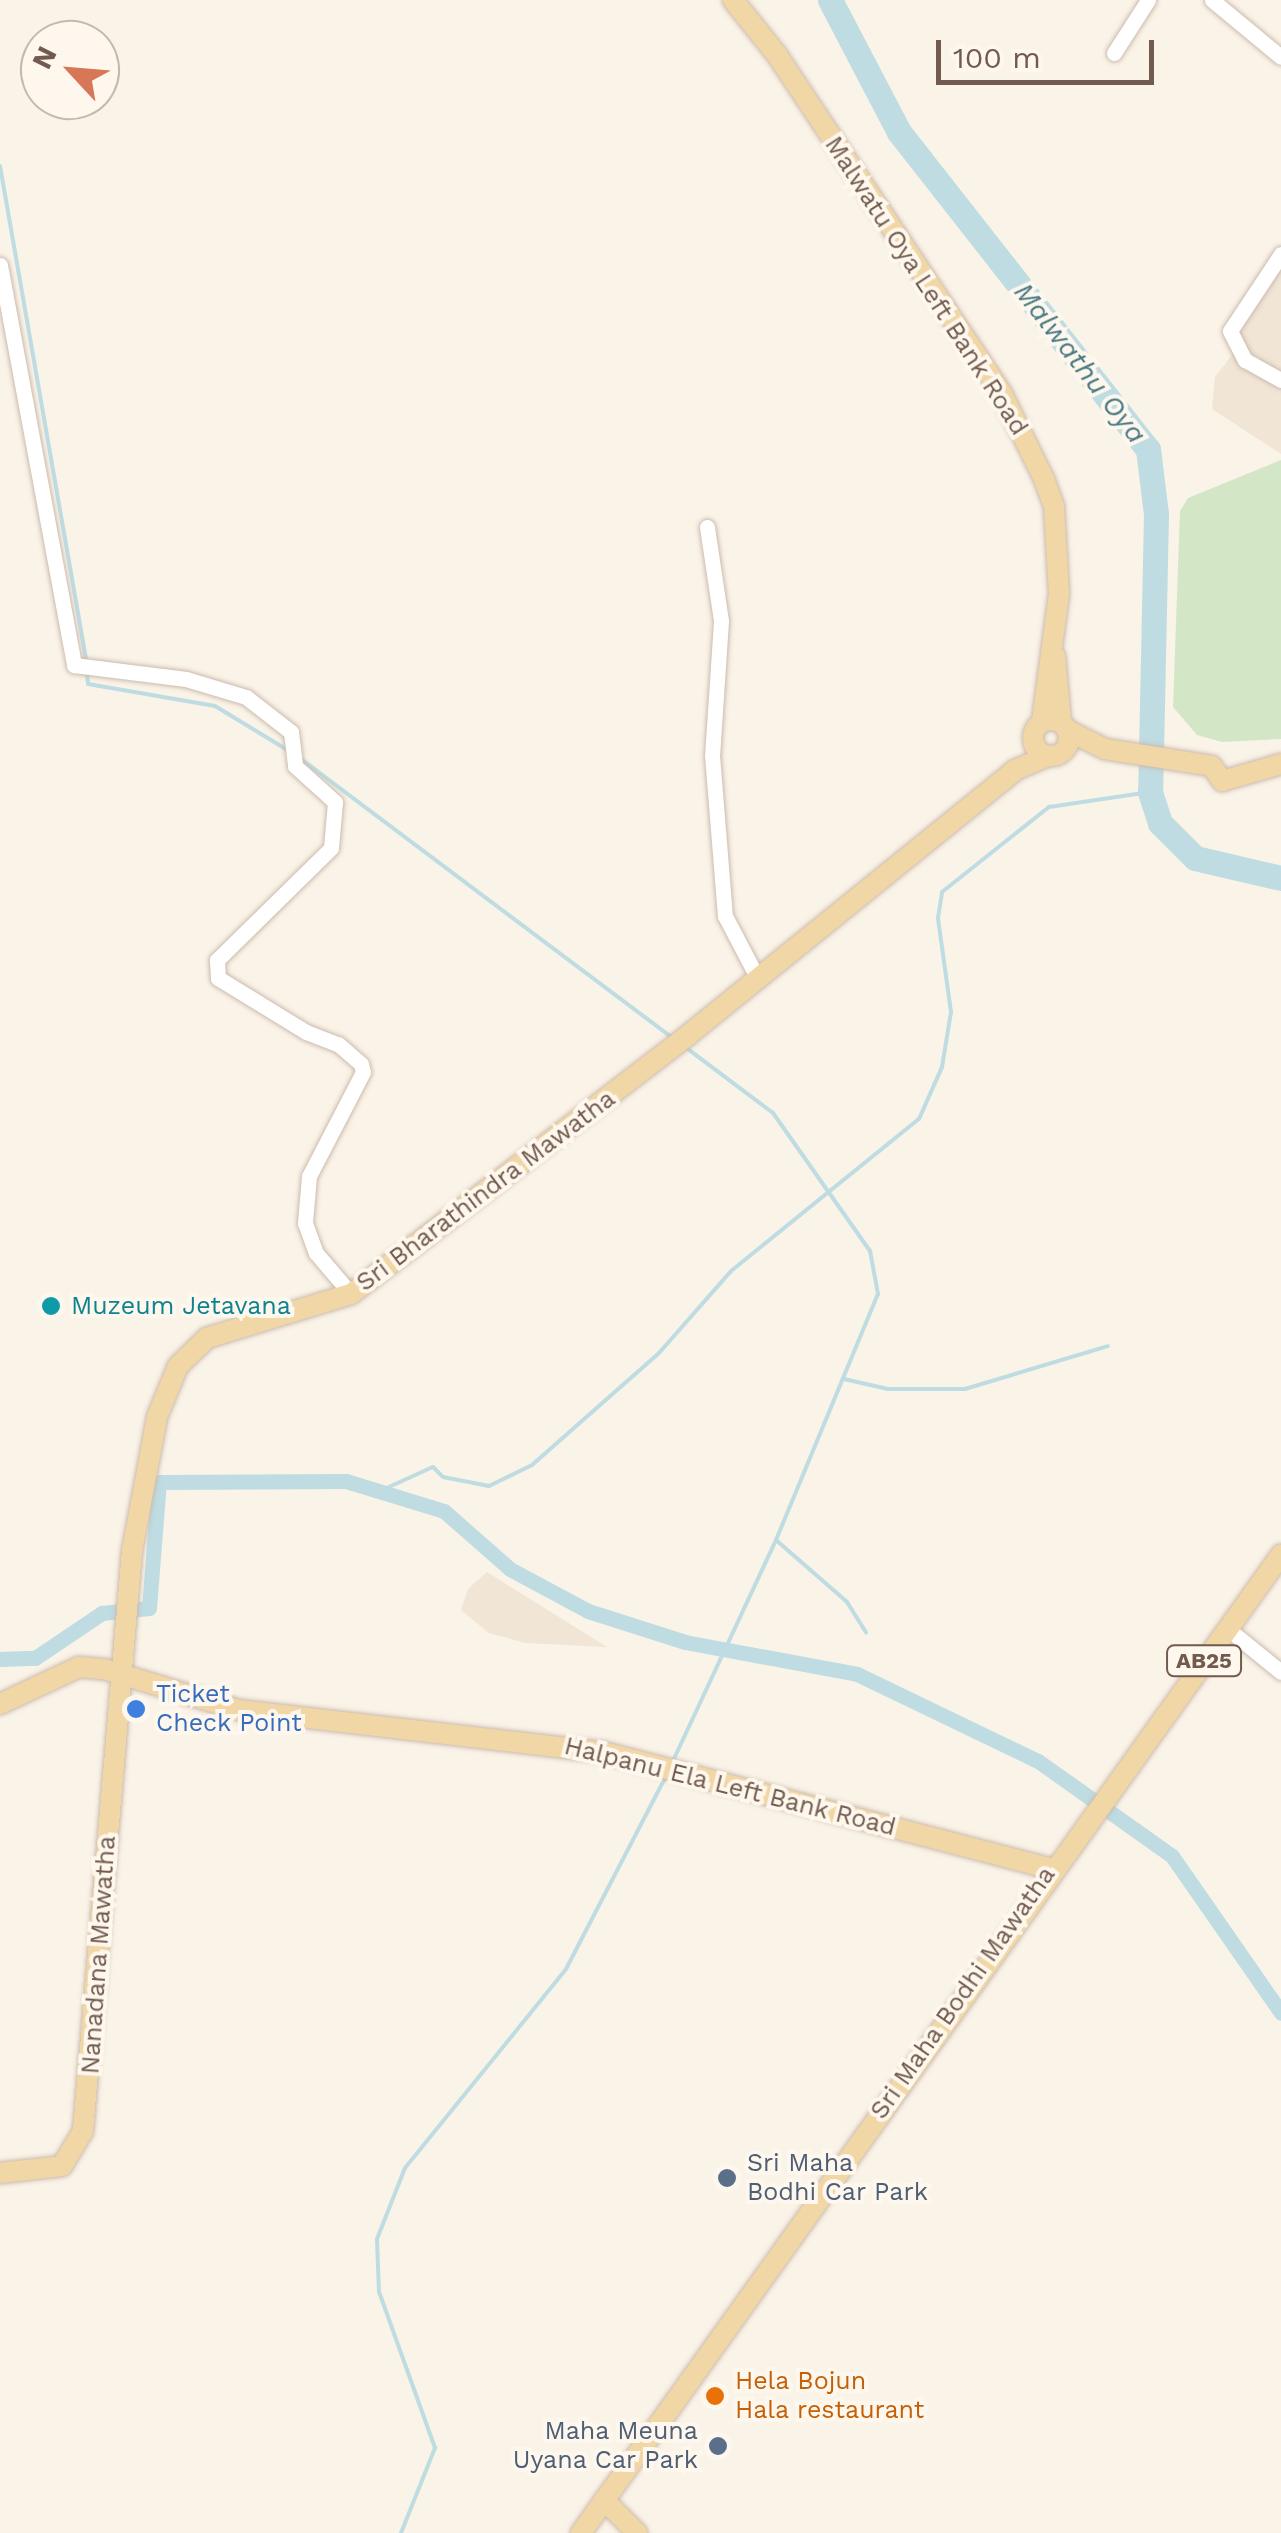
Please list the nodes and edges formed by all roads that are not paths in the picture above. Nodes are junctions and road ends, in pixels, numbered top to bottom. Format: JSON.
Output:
{"nodes":[{"id":1,"x":733,"y":0,"type":"edge"},
{"id":2,"x":1148,"y":0,"type":"edge"},
{"id":3,"x":1212,"y":0,"type":"edge"},
{"id":4,"x":1114,"y":53,"type":"dead end"},
{"id":5,"x":1281,"y":57,"type":"edge"},
{"id":6,"x":1281,"y":254,"type":"edge"},
{"id":7,"x":0,"y":264,"type":"edge"},
{"id":8,"x":1281,"y":380,"type":"edge"},
{"id":9,"x":707,"y":527,"type":"dead end"},
{"id":10,"x":1053,"y":737,"type":"junction"},
{"id":11,"x":1281,"y":764,"type":"edge"},
{"id":12,"x":756,"y":975,"type":"junction"},
{"id":13,"x":351,"y":1294,"type":"junction"},
{"id":14,"x":1281,"y":1555,"type":"edge"},
{"id":15,"x":1228,"y":1629,"type":"junction"},
{"id":16,"x":123,"y":1665,"type":"junction"},
{"id":17,"x":1281,"y":1672,"type":"edge"},
{"id":18,"x":0,"y":1704,"type":"edge"},
{"id":19,"x":1052,"y":1868,"type":"junction"},
{"id":20,"x":0,"y":2173,"type":"edge"},
{"id":21,"x":604,"y":2500,"type":"junction"},
{"id":22,"x":581,"y":2533,"type":"edge"},
{"id":23,"x":637,"y":2533,"type":"edge"}],
"edges":[{"from":1,"to":10,"type":"main road","name":"Malwatu Oya Left Bank Road"},
{"from":2,"to":4,"type":"street"},
{"from":3,"to":5,"type":"street"},
{"from":6,"to":8,"type":"street"},
{"from":7,"to":13,"type":"street"},
{"from":9,"to":12,"type":"street"},
{"from":10,"to":11,"type":"main road"},
{"from":10,"to":12,"type":"main road","name":"Sri Bharathindra Mawatha"},
{"from":12,"to":13,"type":"main road","name":"Sri Bharathindra Mawatha"},
{"from":13,"to":16,"type":"main road","name":"Sri Bharathindra Mawatha"},
{"from":14,"to":15,"type":"main road","name":"Sri Maha Bodhi Mawatha","number":"AB25"},
{"from":15,"to":17,"type":"street"},
{"from":15,"to":19,"type":"main road","name":"Sri Maha Bodhi Mawatha","number":"AB25"},
{"from":16,"to":18,"type":"main road","name":"Halpanu Ela Left Bank Road"},
{"from":16,"to":19,"type":"main road","name":"Halpanu Ela Left Bank Road"},
{"from":16,"to":20,"type":"main road","name":"Nanadana Mawatha"},
{"from":19,"to":21,"type":"main road","name":"Sri Maha Bodhi Mawatha","number":"AB25"},
{"from":21,"to":22,"type":"main road","name":"Sri Maha Bodhi Mawatha","number":"AB25"},
{"from":21,"to":23,"type":"main road"}]}
